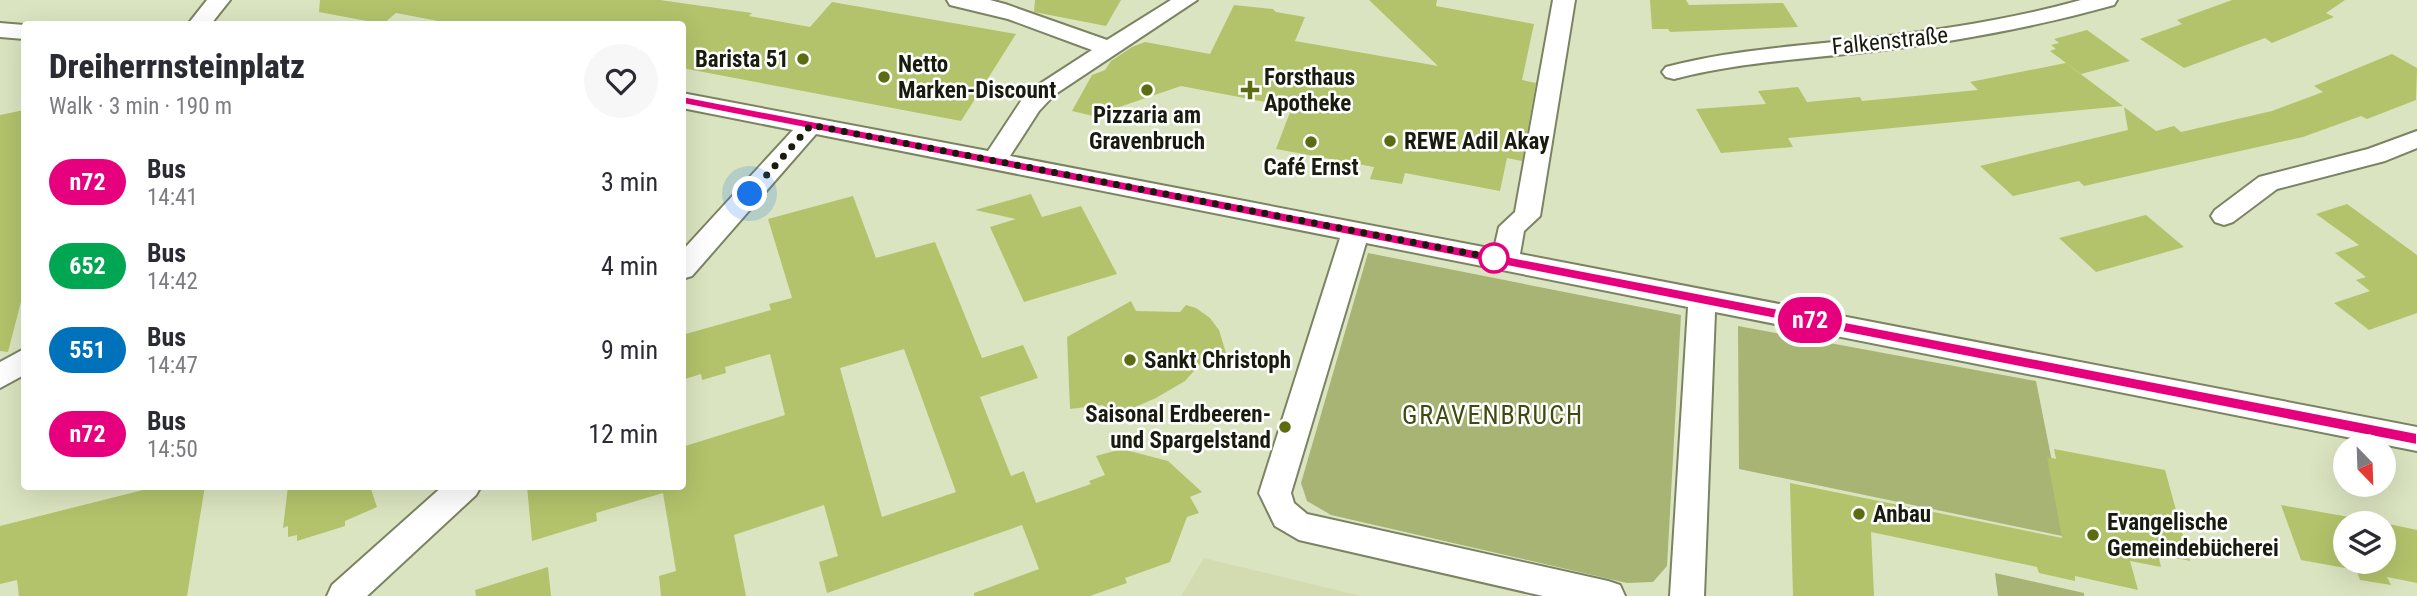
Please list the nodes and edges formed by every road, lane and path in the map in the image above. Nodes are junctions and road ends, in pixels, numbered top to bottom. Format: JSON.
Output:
{"nodes":[{"id":1,"x":219,"y":0,"type":"edge"},
{"id":2,"x":958,"y":0,"type":"edge"},
{"id":3,"x":1186,"y":0,"type":"edge"},
{"id":4,"x":1564,"y":0,"type":"edge"},
{"id":5,"x":2106,"y":0,"type":"edge"},
{"id":6,"x":202,"y":21,"type":"edge"},
{"id":7,"x":1108,"y":49,"type":"junction"},
{"id":8,"x":1674,"y":72,"type":"dead end"},
{"id":9,"x":686,"y":101,"type":"edge"},
{"id":10,"x":811,"y":125,"type":"junction"},
{"id":11,"x":2417,"y":139,"type":"edge"},
{"id":12,"x":995,"y":160,"type":"junction"},
{"id":13,"x":2224,"y":216,"type":"dead end"},
{"id":14,"x":1356,"y":231,"type":"junction"},
{"id":15,"x":1505,"y":260,"type":"junction"},
{"id":16,"x":686,"y":265,"type":"edge"},
{"id":17,"x":1702,"y":299,"type":"junction"},
{"id":18,"x":21,"y":362,"type":"edge"},
{"id":19,"x":0,"y":377,"type":"edge"},
{"id":20,"x":2417,"y":439,"type":"edge"},
{"id":21,"x":461,"y":490,"type":"edge"},
{"id":22,"x":344,"y":596,"type":"edge"},
{"id":23,"x":1608,"y":596,"type":"edge"},
{"id":24,"x":1687,"y":596,"type":"edge"}],
"edges":[{"from":1,"to":6,"type":"street"},
{"from":2,"to":7,"type":"street"},
{"from":3,"to":7,"type":"street"},
{"from":4,"to":15,"type":"street"},
{"from":5,"to":8,"type":"street","name":"Falkenstraße"},
{"from":7,"to":12,"type":"street"},
{"from":9,"to":10,"type":"street"},
{"from":10,"to":12,"type":"street"},
{"from":10,"to":16,"type":"street"},
{"from":11,"to":13,"type":"street"},
{"from":12,"to":14,"type":"street"},
{"from":14,"to":15,"type":"street"},
{"from":14,"to":23,"type":"street"},
{"from":15,"to":17,"type":"street"},
{"from":17,"to":20,"type":"street"},
{"from":17,"to":24,"type":"street"},
{"from":18,"to":19,"type":"street"},
{"from":21,"to":22,"type":"street"}]}
